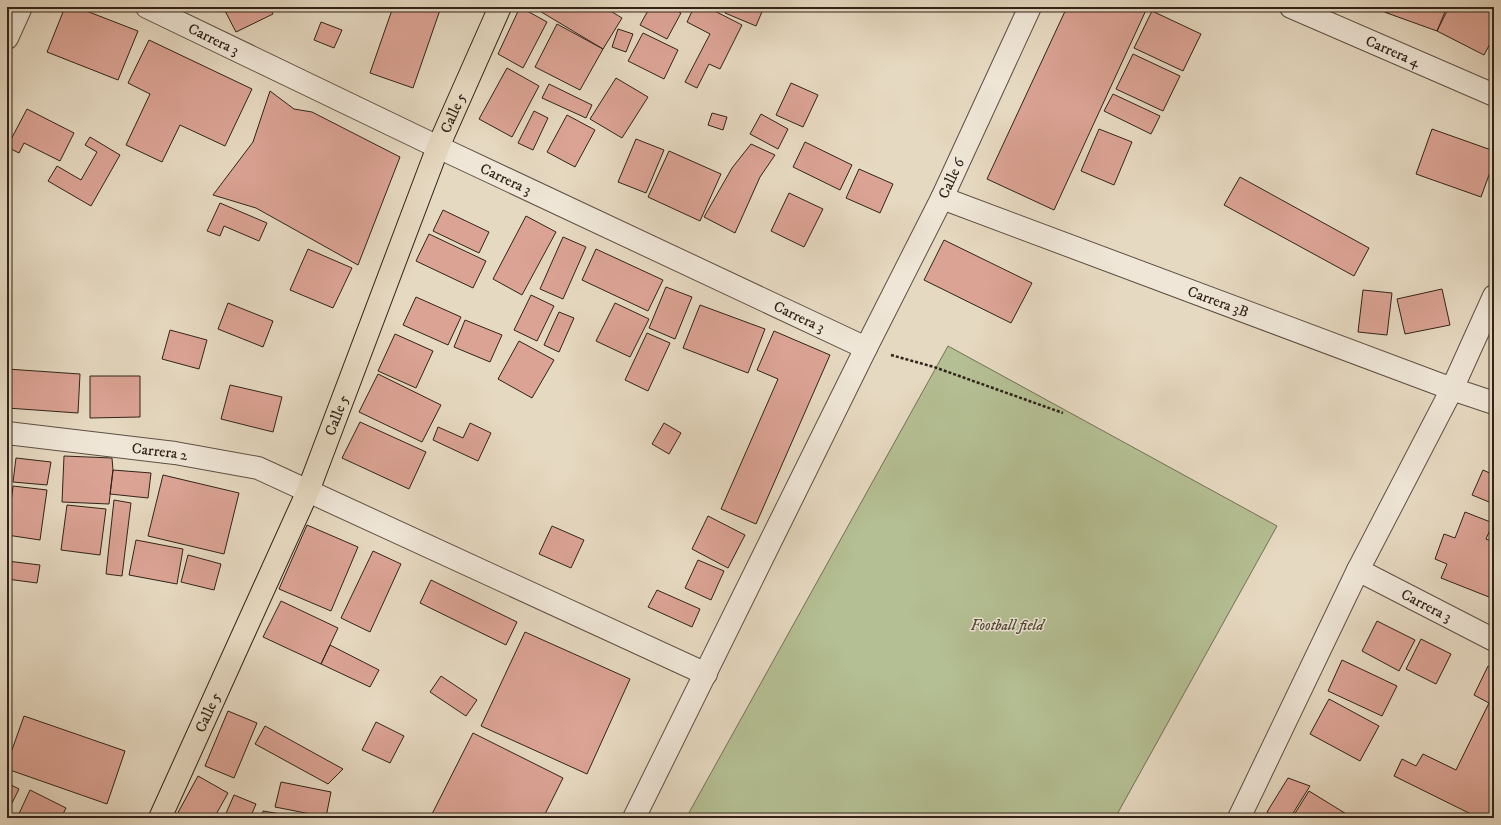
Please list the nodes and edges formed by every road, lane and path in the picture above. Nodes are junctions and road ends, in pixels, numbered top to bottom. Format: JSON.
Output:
{"nodes":[{"id":1,"x":21,"y":7,"type":"edge"},
{"id":2,"x":147,"y":7,"type":"edge"},
{"id":3,"x":500,"y":7,"type":"edge"},
{"id":4,"x":1030,"y":7,"type":"edge"},
{"id":5,"x":1291,"y":7,"type":"edge"},
{"id":6,"x":7,"y":38,"type":"edge"},
{"id":7,"x":1493,"y":90,"type":"edge"},
{"id":8,"x":438,"y":147,"type":"junction"},
{"id":9,"x":942,"y":198,"type":"junction"},
{"id":10,"x":1494,"y":296,"type":"edge"},
{"id":11,"x":866,"y":348,"type":"junction"},
{"id":12,"x":1452,"y":389,"type":"junction"},
{"id":13,"x":1494,"y":403,"type":"edge"},
{"id":14,"x":1063,"y":413,"type":"dead end"},
{"id":15,"x":7,"y":433,"type":"edge"},
{"id":16,"x":308,"y":491,"type":"junction"},
{"id":17,"x":1358,"y":570,"type":"junction"},
{"id":18,"x":1494,"y":640,"type":"edge"},
{"id":19,"x":706,"y":674,"type":"junction"},
{"id":20,"x":160,"y":818,"type":"edge"},
{"id":21,"x":634,"y":818,"type":"edge"},
{"id":22,"x":1239,"y":818,"type":"edge"}],
"edges":[{"from":1,"to":6,"type":"street"},
{"from":2,"to":8,"type":"street","name":"Carrera 3"},
{"from":3,"to":8,"type":"main road","name":"Calle 5"},
{"from":4,"to":9,"type":"street","name":"Calle 6"},
{"from":5,"to":7,"type":"street","name":"Carrera 4"},
{"from":8,"to":11,"type":"street","name":"Carrera 3"},
{"from":8,"to":16,"type":"main road","name":"Calle 5"},
{"from":9,"to":11,"type":"street","name":"Calle 6"},
{"from":9,"to":12,"type":"street","name":"Carrera 3B"},
{"from":10,"to":12,"type":"street"},
{"from":11,"to":14,"type":"path"},
{"from":11,"to":19,"type":"street","name":"Calle 6"},
{"from":12,"to":13,"type":"street","name":"Carrera 3B"},
{"from":12,"to":17,"type":"street"},
{"from":15,"to":16,"type":"street","name":"Carrera 2"},
{"from":16,"to":19,"type":"street","name":"Carrera 2"},
{"from":16,"to":20,"type":"main road","name":"Calle 5"},
{"from":17,"to":18,"type":"street","name":"Carrera 3"},
{"from":17,"to":22,"type":"street"},
{"from":19,"to":21,"type":"street","name":"Calle 6"}]}
